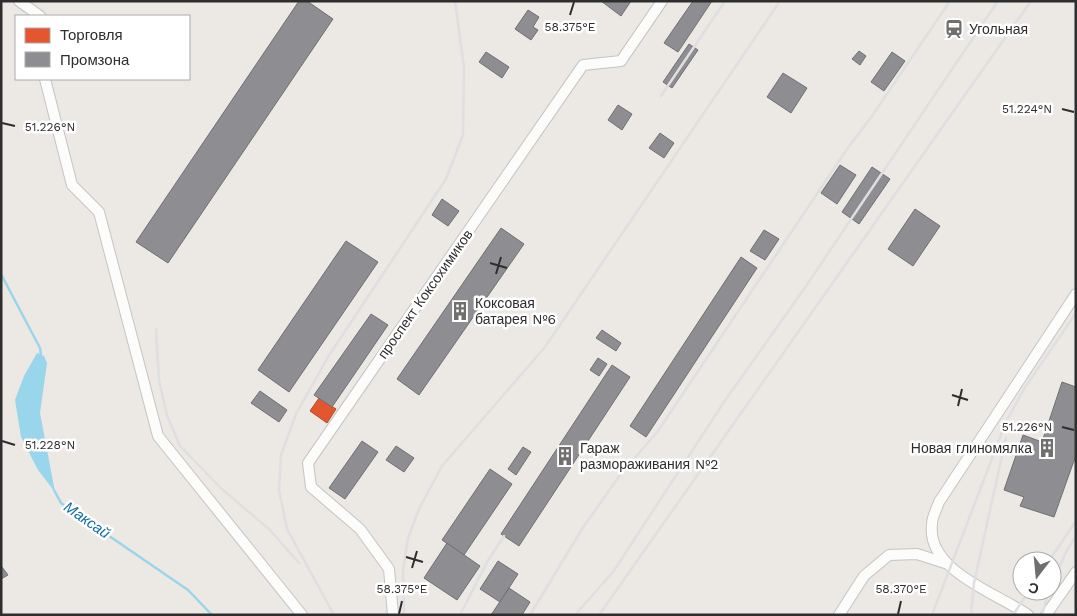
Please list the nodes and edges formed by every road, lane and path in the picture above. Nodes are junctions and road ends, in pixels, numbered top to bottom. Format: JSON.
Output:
{"nodes":[{"id":1,"x":19,"y":1,"type":"edge"},
{"id":2,"x":662,"y":1,"type":"edge"},
{"id":3,"x":39,"y":15,"type":"edge"},
{"id":4,"x":45,"y":80,"type":"edge"},
{"id":5,"x":1076,"y":294,"type":"edge"},
{"id":6,"x":945,"y":563,"type":"junction"},
{"id":7,"x":1076,"y":572,"type":"edge"},
{"id":8,"x":302,"y":615,"type":"edge"},
{"id":9,"x":393,"y":615,"type":"edge"},
{"id":10,"x":839,"y":615,"type":"edge"},
{"id":11,"x":1028,"y":615,"type":"edge"},
{"id":12,"x":1046,"y":615,"type":"edge"}],
"edges":[{"from":1,"to":3,"type":"street"},
{"from":2,"to":9,"type":"street","name":"проспект Коксохимиков"},
{"from":4,"to":8,"type":"street"},
{"from":5,"to":6,"type":"street"},
{"from":6,"to":10,"type":"street"},
{"from":6,"to":11,"type":"street"},
{"from":7,"to":12,"type":"street"}]}
